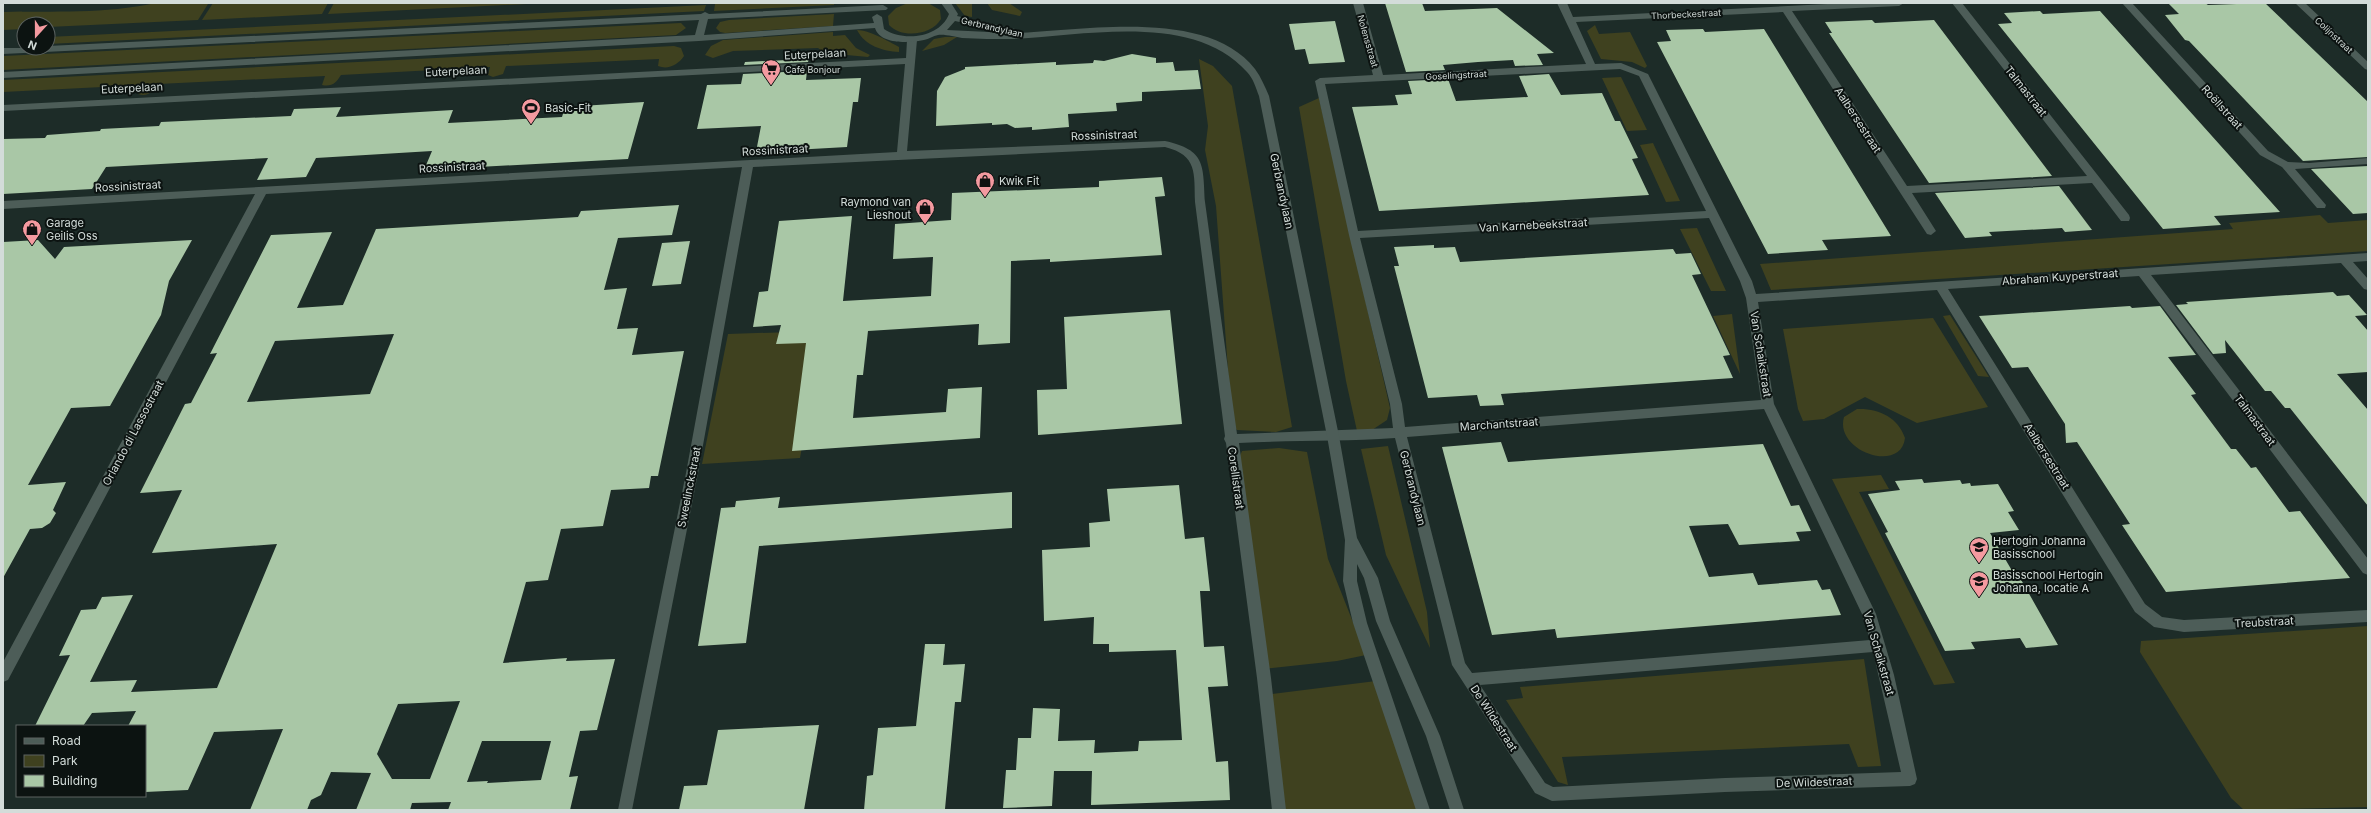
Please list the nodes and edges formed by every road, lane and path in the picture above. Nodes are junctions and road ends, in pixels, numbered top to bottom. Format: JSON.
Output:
{"nodes":[{"id":1,"x":946,"y":3,"type":"edge"},
{"id":2,"x":1358,"y":3,"type":"edge"},
{"id":3,"x":1562,"y":3,"type":"edge"},
{"id":4,"x":1899,"y":3,"type":"edge"},
{"id":5,"x":1957,"y":3,"type":"edge"},
{"id":6,"x":2127,"y":3,"type":"edge"},
{"id":7,"x":2300,"y":3,"type":"edge"},
{"id":8,"x":886,"y":5,"type":"edge"},
{"id":9,"x":1764,"y":7,"type":"edge"},
{"id":10,"x":1786,"y":9,"type":"junction"},
{"id":11,"x":705,"y":15,"type":"junction"},
{"id":12,"x":952,"y":18,"type":"junction"},
{"id":13,"x":1570,"y":20,"type":"junction"},
{"id":14,"x":878,"y":25,"type":"junction"},
{"id":15,"x":940,"y":32,"type":"junction"},
{"id":16,"x":1031,"y":35,"type":"junction"},
{"id":17,"x":699,"y":38,"type":"junction"},
{"id":18,"x":912,"y":40,"type":"junction"},
{"id":19,"x":3,"y":51,"type":"edge"},
{"id":20,"x":910,"y":61,"type":"junction"},
{"id":21,"x":1592,"y":67,"type":"junction"},
{"id":22,"x":2368,"y":68,"type":"edge"},
{"id":23,"x":3,"y":75,"type":"edge"},
{"id":24,"x":1379,"y":79,"type":"junction"},
{"id":25,"x":1320,"y":82,"type":"joint"},
{"id":26,"x":3,"y":108,"type":"edge"},
{"id":27,"x":1186,"y":150,"type":"joint"},
{"id":28,"x":902,"y":155,"type":"junction"},
{"id":29,"x":2368,"y":161,"type":"edge"},
{"id":30,"x":748,"y":164,"type":"junction"},
{"id":31,"x":2286,"y":164,"type":"junction"},
{"id":32,"x":2095,"y":179,"type":"junction"},
{"id":33,"x":262,"y":190,"type":"junction"},
{"id":34,"x":1904,"y":190,"type":"junction"},
{"id":35,"x":2321,"y":204,"type":"dead end"},
{"id":36,"x":3,"y":206,"type":"edge"},
{"id":37,"x":1712,"y":214,"type":"junction"},
{"id":38,"x":2125,"y":218,"type":"dead end"},
{"id":39,"x":1931,"y":231,"type":"dead end"},
{"id":40,"x":1354,"y":235,"type":"junction"},
{"id":41,"x":2368,"y":257,"type":"edge"},
{"id":42,"x":2343,"y":258,"type":"junction"},
{"id":43,"x":2142,"y":272,"type":"junction"},
{"id":44,"x":1940,"y":285,"type":"junction"},
{"id":45,"x":2368,"y":286,"type":"edge"},
{"id":46,"x":1752,"y":298,"type":"junction"},
{"id":47,"x":1768,"y":404,"type":"junction"},
{"id":48,"x":1399,"y":431,"type":"junction"},
{"id":49,"x":1333,"y":436,"type":"junction"},
{"id":50,"x":1230,"y":439,"type":"junction"},
{"id":51,"x":1351,"y":540,"type":"junction"},
{"id":52,"x":2368,"y":569,"type":"edge"},
{"id":53,"x":2368,"y":616,"type":"edge"},
{"id":54,"x":2159,"y":623,"type":"joint"},
{"id":55,"x":1879,"y":645,"type":"junction"},
{"id":56,"x":3,"y":676,"type":"edge"},
{"id":57,"x":1470,"y":680,"type":"junction"},
{"id":58,"x":1910,"y":779,"type":"joint"},
{"id":59,"x":625,"y":810,"type":"edge"},
{"id":60,"x":1279,"y":810,"type":"edge"},
{"id":61,"x":1423,"y":810,"type":"edge"},
{"id":62,"x":1457,"y":810,"type":"edge"}],
"edges":[{"from":1,"to":12,"type":"street"},
{"from":2,"to":24,"type":"street","name":"Nolensstraat"},
{"from":3,"to":13,"type":"street"},
{"from":4,"to":10,"type":"street","name":"Thorbeckestraat"},
{"from":5,"to":32,"type":"street","name":"Talmastraat"},
{"from":6,"to":31,"type":"street","name":"Roëllstraat"},
{"from":7,"to":22,"type":"street","name":"Colijnstraat"},
{"from":8,"to":11,"type":"street"},
{"from":8,"to":14,"type":"street"},
{"from":9,"to":10,"type":"street","name":"Thorbeckestraat"},
{"from":9,"to":13,"type":"street","name":"Thorbeckestraat"},
{"from":10,"to":34,"type":"street","name":"Aalbersestraat"},
{"from":11,"to":17,"type":"street"},
{"from":11,"to":19,"type":"street"},
{"from":12,"to":15,"type":"street"},
{"from":12,"to":16,"type":"street","name":"Gerbrandylaan"},
{"from":13,"to":21,"type":"street"},
{"from":14,"to":17,"type":"street","name":"Euterpelaan"},
{"from":14,"to":18,"type":"street"},
{"from":15,"to":16,"type":"street","name":"Gerbrandylaan"},
{"from":15,"to":18,"type":"street"},
{"from":16,"to":49,"type":"street","name":"Gerbrandylaan"},
{"from":17,"to":23,"type":"street","name":"Euterpelaan"},
{"from":18,"to":20,"type":"street"},
{"from":20,"to":26,"type":"street","name":"Euterpelaan"},
{"from":20,"to":28,"type":"street"},
{"from":21,"to":24,"type":"street","name":"Goselingstraat"},
{"from":21,"to":37,"type":"street","name":"Van Schaikstraat"},
{"from":24,"to":25,"type":"street","name":"Goselingstraat"},
{"from":25,"to":40,"type":"street","name":"Gerbrandylaan"},
{"from":27,"to":28,"type":"street","name":"Rossinistraat"},
{"from":27,"to":50,"type":"street","name":"Corellistraat"},
{"from":28,"to":30,"type":"street","name":"Rossinistraat"},
{"from":29,"to":31,"type":"street"},
{"from":30,"to":33,"type":"street","name":"Rossinistraat"},
{"from":30,"to":59,"type":"street","name":"Sweelinckstraat"},
{"from":31,"to":35,"type":"street","name":"Roëllstraat"},
{"from":32,"to":34,"type":"street"},
{"from":32,"to":38,"type":"street","name":"Talmastraat"},
{"from":33,"to":36,"type":"street","name":"Rossinistraat"},
{"from":33,"to":56,"type":"street","name":"Orlando di Lassostraat"},
{"from":34,"to":39,"type":"street","name":"Aalbersestraat"},
{"from":37,"to":40,"type":"street","name":"Van Karnebeekstraat"},
{"from":37,"to":46,"type":"street","name":"Van Schaikstraat"},
{"from":40,"to":48,"type":"street","name":"Gerbrandylaan"},
{"from":41,"to":42,"type":"street","name":"Abraham Kuyperstraat"},
{"from":42,"to":43,"type":"street","name":"Abraham Kuyperstraat"},
{"from":42,"to":45,"type":"street"},
{"from":43,"to":44,"type":"street","name":"Abraham Kuyperstraat"},
{"from":43,"to":52,"type":"street","name":"Talmastraat"},
{"from":44,"to":46,"type":"street","name":"Abraham Kuyperstraat"},
{"from":44,"to":54,"type":"street","name":"Aalbersestraat"},
{"from":46,"to":47,"type":"street","name":"Van Schaikstraat"},
{"from":47,"to":48,"type":"street","name":"Marchantstraat"},
{"from":47,"to":55,"type":"street","name":"Van Schaikstraat"},
{"from":48,"to":49,"type":"street","name":"Marchantstraat"},
{"from":48,"to":57,"type":"street","name":"Gerbrandylaan"},
{"from":49,"to":50,"type":"street","name":"Marchantstraat"},
{"from":49,"to":51,"type":"street","name":"Gerbrandylaan"},
{"from":50,"to":60,"type":"street","name":"Corellistraat"},
{"from":51,"to":61,"type":"street","name":"Gerbrandylaan"},
{"from":51,"to":62,"type":"street","name":"Gerbrandylaan"},
{"from":53,"to":54,"type":"street","name":"Treubstraat"},
{"from":55,"to":57,"type":"street","name":"De Wildestraat"},
{"from":55,"to":58,"type":"street","name":"Van Schaikstraat"},
{"from":57,"to":58,"type":"street","name":"De Wildestraat"}]}
